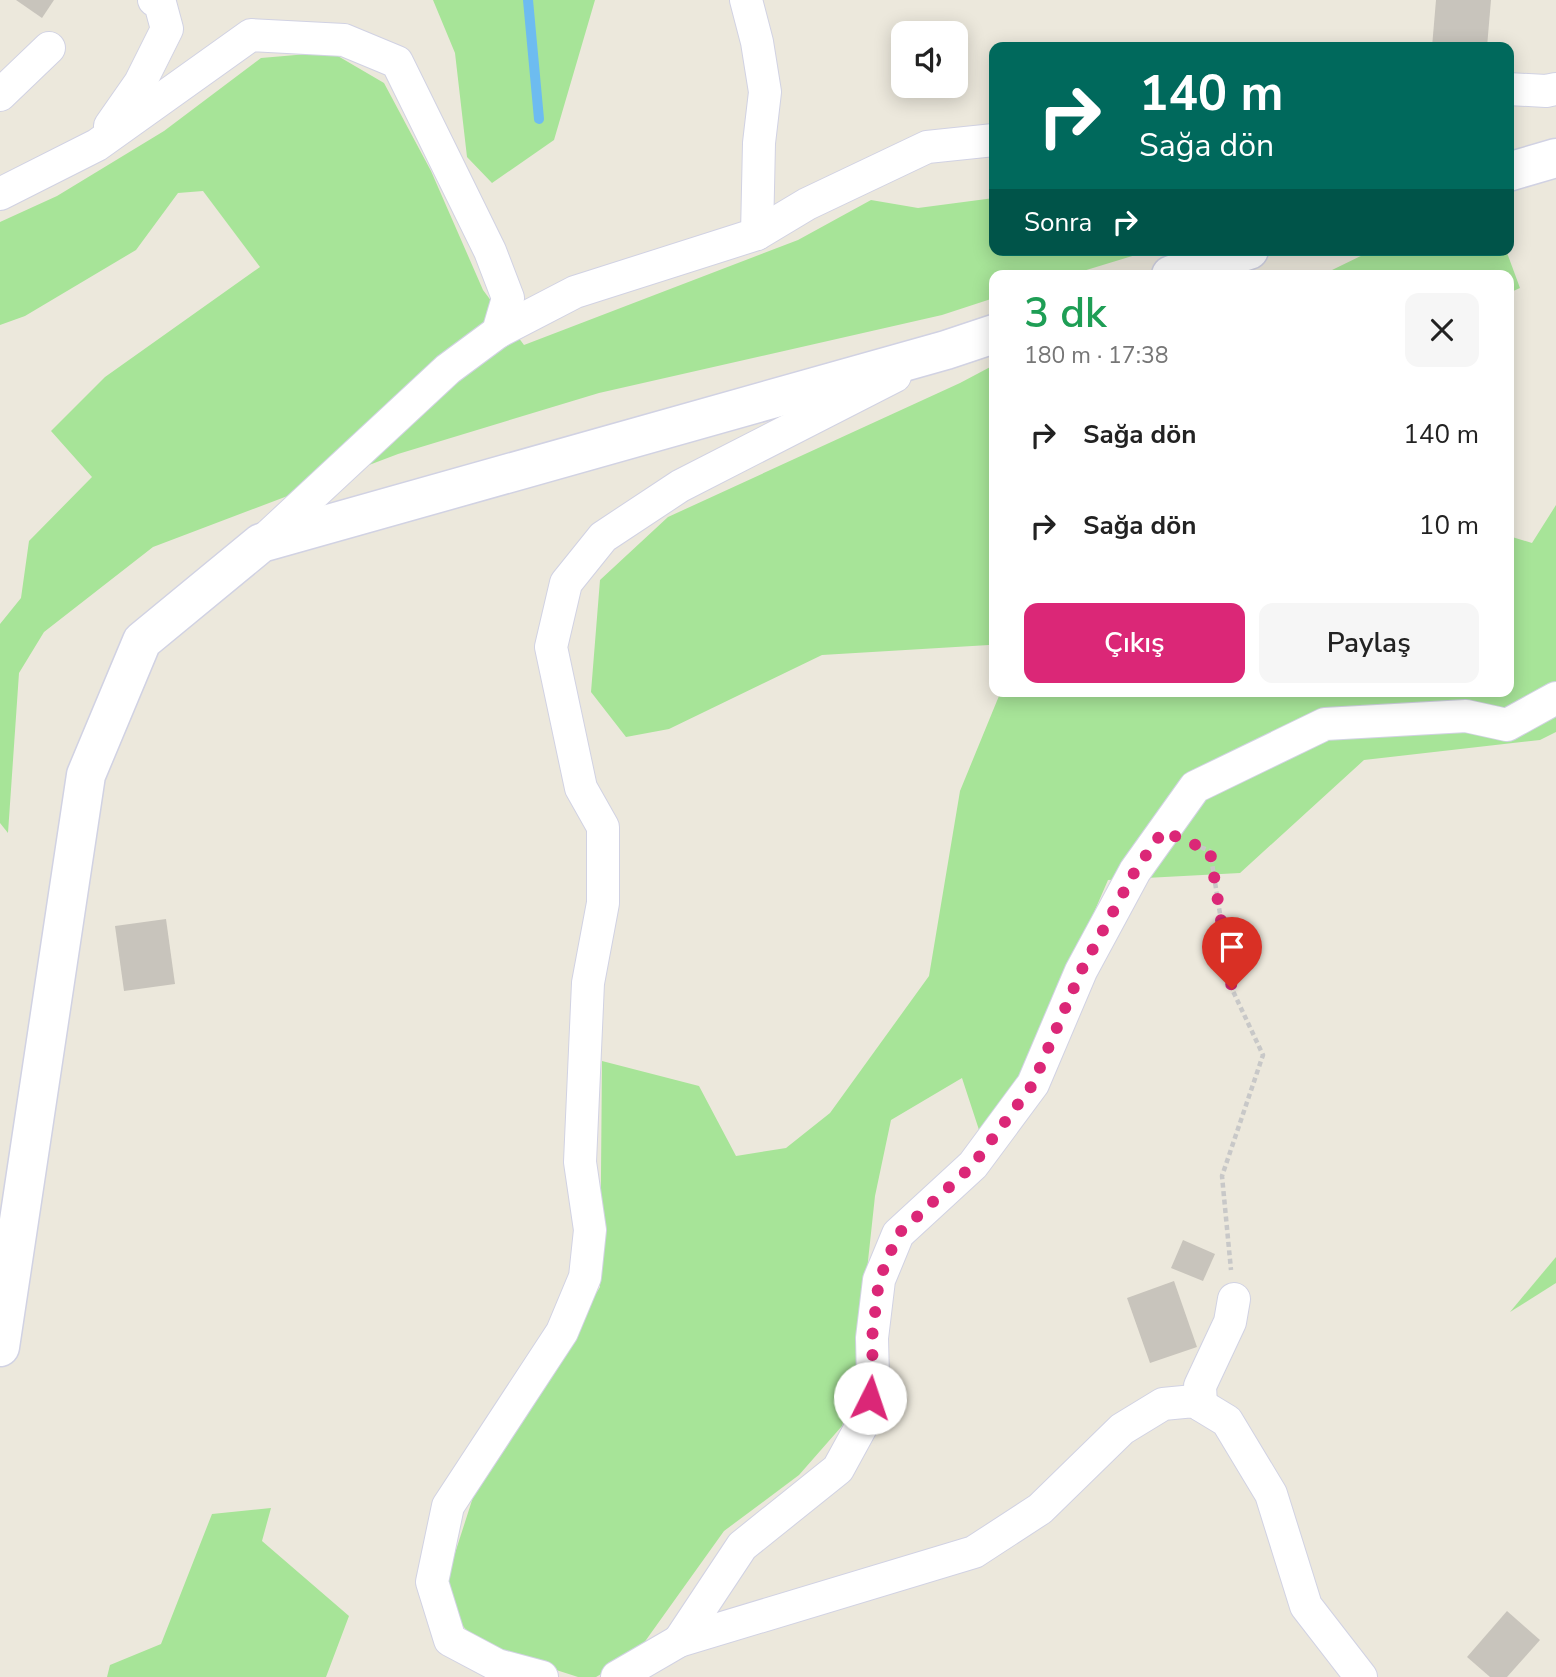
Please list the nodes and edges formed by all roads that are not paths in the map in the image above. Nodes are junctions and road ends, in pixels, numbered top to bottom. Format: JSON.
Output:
{"nodes":[{"id":1,"x":154,"y":0,"type":"edge"},
{"id":2,"x":746,"y":0,"type":"edge"},
{"id":3,"x":49,"y":48,"type":"dead end"},
{"id":4,"x":1514,"y":89,"type":"edge"},
{"id":5,"x":1556,"y":89,"type":"edge"},
{"id":6,"x":0,"y":94,"type":"edge"},
{"id":7,"x":989,"y":141,"type":"edge"},
{"id":8,"x":97,"y":145,"type":"junction"},
{"id":9,"x":1556,"y":158,"type":"edge"},
{"id":10,"x":1514,"y":170,"type":"edge"},
{"id":11,"x":0,"y":194,"type":"edge"},
{"id":12,"x":757,"y":234,"type":"junction"},
{"id":13,"x":1230,"y":256,"type":"edge"},
{"id":14,"x":1187,"y":270,"type":"edge"},
{"id":15,"x":498,"y":332,"type":"junction"},
{"id":16,"x":989,"y":336,"type":"edge"},
{"id":17,"x":946,"y":350,"type":"junction"},
{"id":18,"x":261,"y":543,"type":"junction"},
{"id":19,"x":1556,"y":698,"type":"edge"},
{"id":20,"x":1234,"y":1299,"type":"road end"},
{"id":21,"x":0,"y":1347,"type":"edge"},
{"id":22,"x":1201,"y":1405,"type":"junction"},
{"id":23,"x":679,"y":1641,"type":"junction"},
{"id":24,"x":542,"y":1677,"type":"edge"},
{"id":25,"x":617,"y":1677,"type":"edge"},
{"id":26,"x":1361,"y":1677,"type":"edge"}],
"edges":[{"from":1,"to":8,"type":"street"},
{"from":2,"to":12,"type":"street"},
{"from":3,"to":6,"type":"street"},
{"from":4,"to":5,"type":"street"},
{"from":7,"to":12,"type":"street"},
{"from":8,"to":11,"type":"street"},
{"from":8,"to":15,"type":"street"},
{"from":9,"to":10,"type":"main road"},
{"from":12,"to":15,"type":"street"},
{"from":13,"to":14,"type":"main road"},
{"from":15,"to":18,"type":"street"},
{"from":16,"to":17,"type":"main road"},
{"from":17,"to":18,"type":"main road"},
{"from":17,"to":24,"type":"street"},
{"from":18,"to":21,"type":"main road"},
{"from":19,"to":23,"type":"street"},
{"from":20,"to":22,"type":"street"},
{"from":22,"to":23,"type":"street"},
{"from":22,"to":26,"type":"street"},
{"from":23,"to":25,"type":"street"}]}
